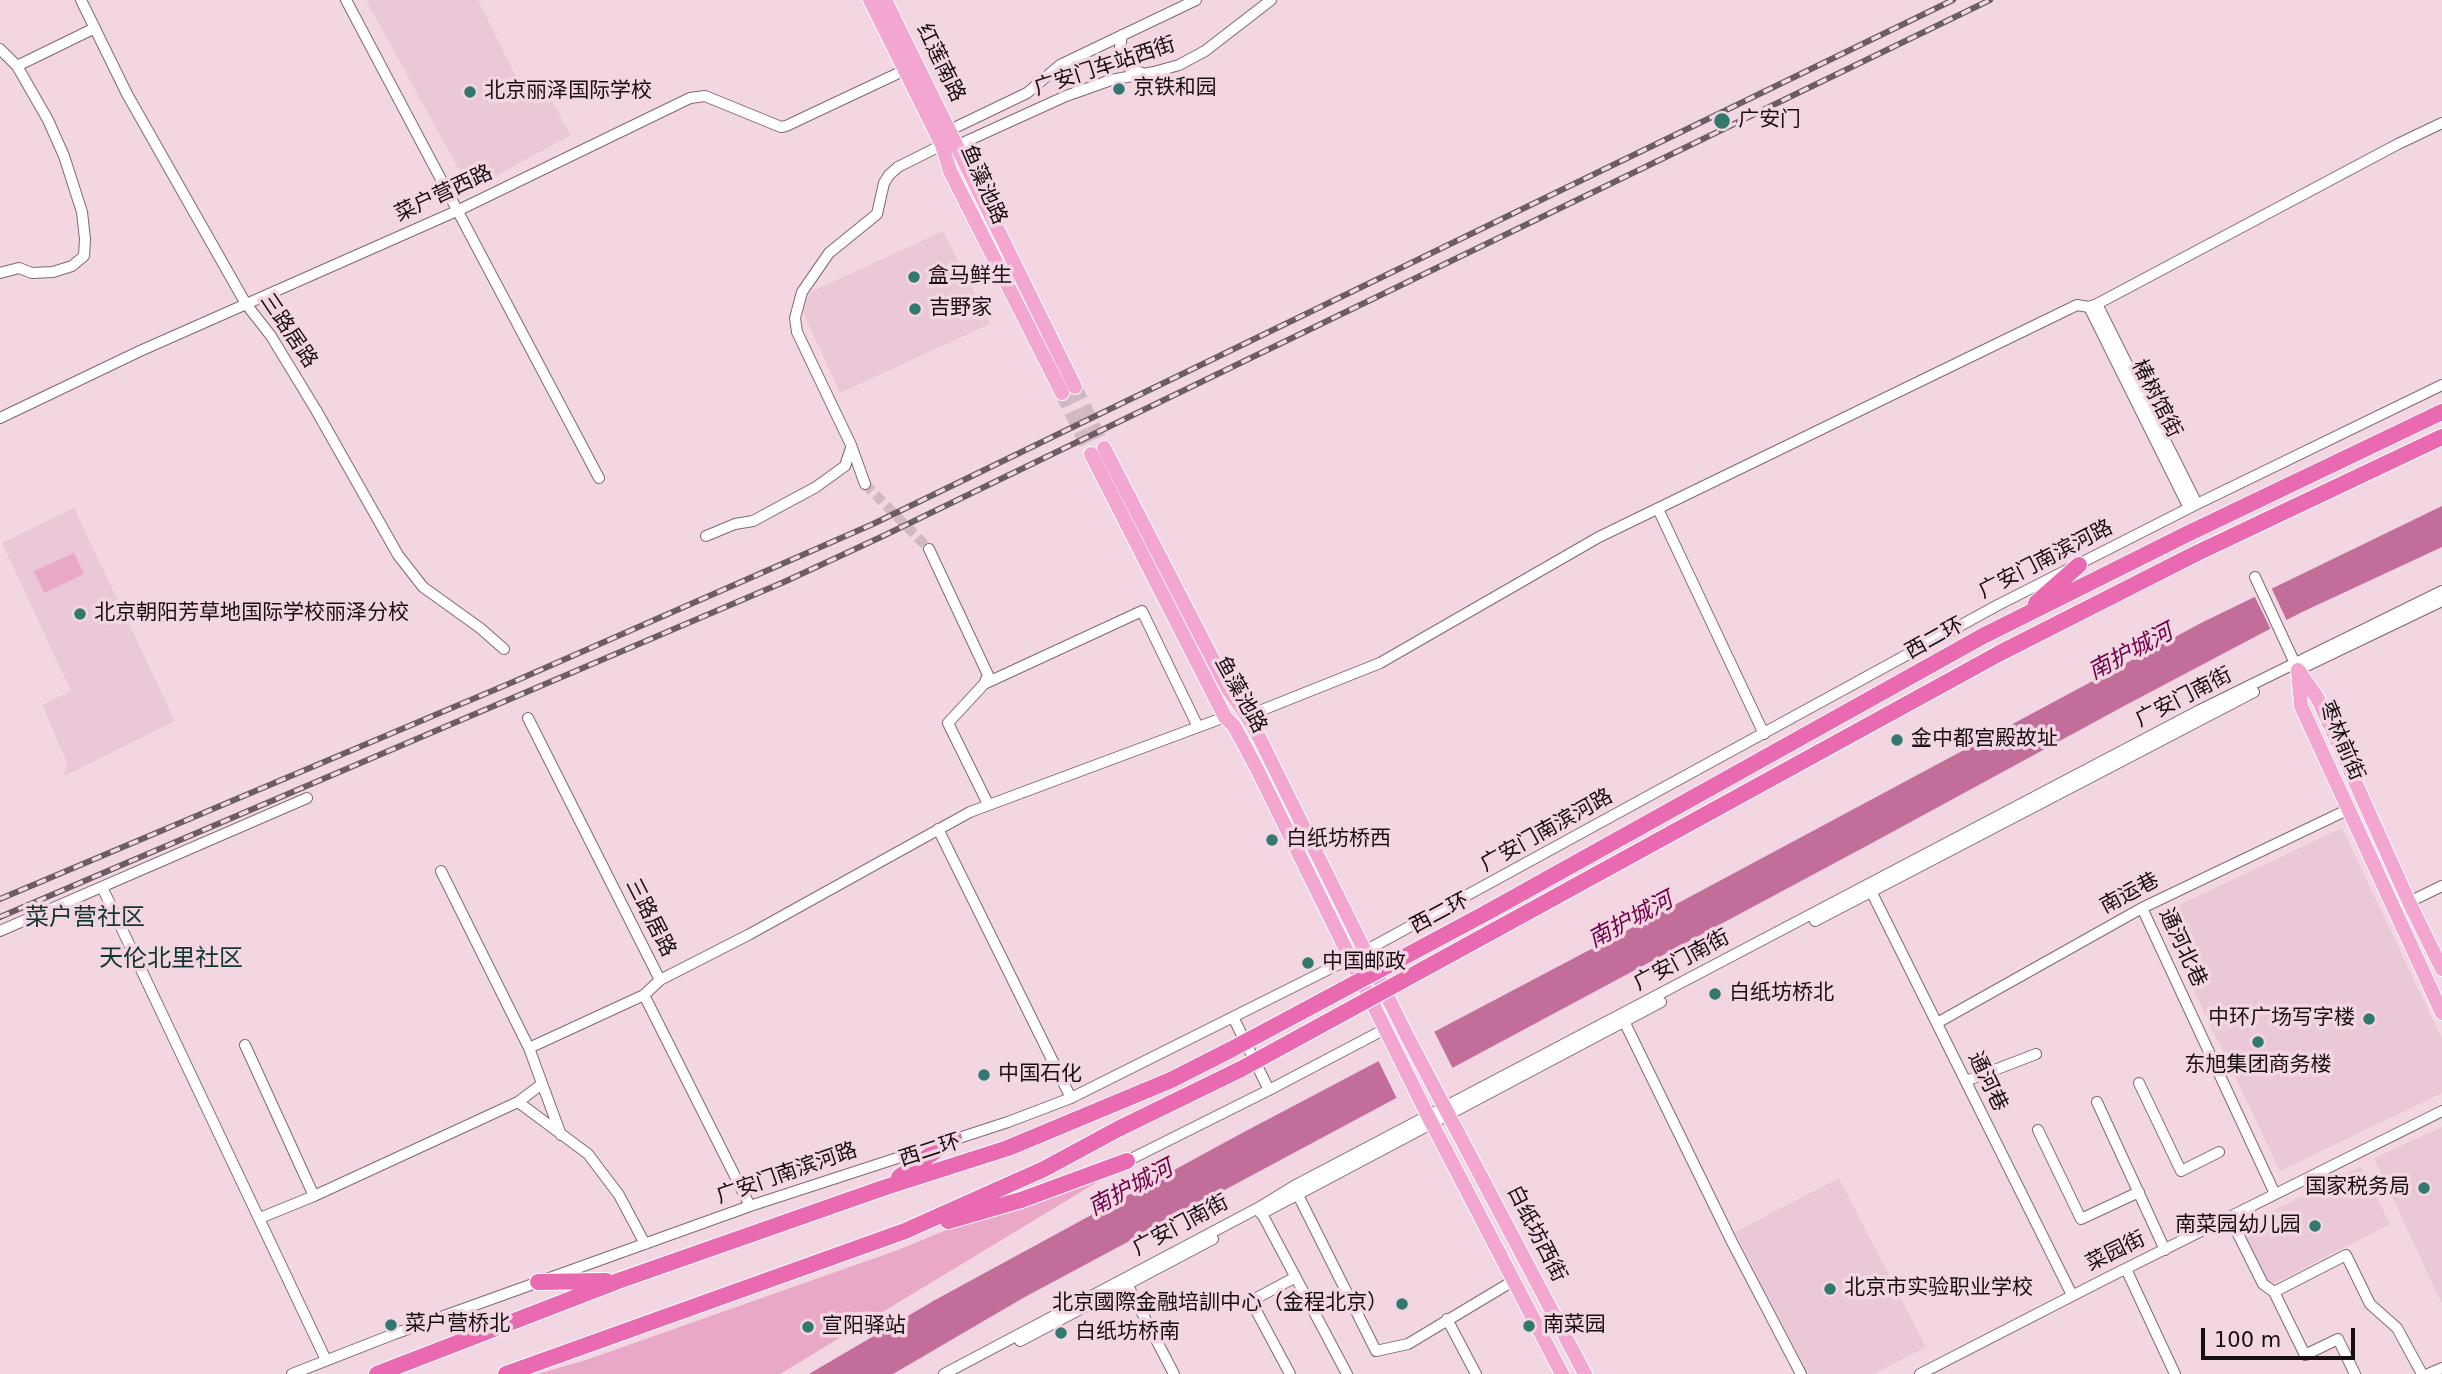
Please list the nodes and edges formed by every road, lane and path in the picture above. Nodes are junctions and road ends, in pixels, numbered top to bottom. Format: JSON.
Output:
{"nodes":[{"id":1,"x":81,"y":0,"type":"edge"},
{"id":2,"x":346,"y":0,"type":"edge"},
{"id":3,"x":870,"y":0,"type":"edge"},
{"id":4,"x":885,"y":0,"type":"edge"},
{"id":5,"x":1196,"y":0,"type":"edge"},
{"id":6,"x":1270,"y":0,"type":"edge"},
{"id":7,"x":95,"y":28,"type":"junction"},
{"id":8,"x":1122,"y":34,"type":"junction"},
{"id":9,"x":0,"y":49,"type":"edge"},
{"id":10,"x":17,"y":66,"type":"junction"},
{"id":11,"x":905,"y":70,"type":"junction"},
{"id":12,"x":1145,"y":74,"type":"junction"},
{"id":13,"x":2442,"y":123,"type":"edge"},
{"id":14,"x":950,"y":130,"type":"junction"},
{"id":15,"x":949,"y":146,"type":"junction"},
{"id":16,"x":459,"y":210,"type":"junction"},
{"id":17,"x":0,"y":273,"type":"edge"},
{"id":18,"x":246,"y":304,"type":"junction"},
{"id":19,"x":2093,"y":306,"type":"junction"},
{"id":20,"x":2442,"y":385,"type":"edge"},
{"id":21,"x":1068,"y":390,"type":"tunnel mouth"},
{"id":22,"x":2442,"y":412,"type":"edge"},
{"id":23,"x":0,"y":418,"type":"edge"},
{"id":24,"x":2442,"y":437,"type":"edge"},
{"id":25,"x":851,"y":445,"type":"junction"},
{"id":26,"x":599,"y":478,"type":"dead end"},
{"id":27,"x":865,"y":484,"type":"tunnel mouth"},
{"id":28,"x":2193,"y":506,"type":"junction"},
{"id":29,"x":1658,"y":509,"type":"junction"},
{"id":30,"x":706,"y":536,"type":"dead end"},
{"id":31,"x":929,"y":549,"type":"tunnel mouth"},
{"id":32,"x":2079,"y":565,"type":"junction"},
{"id":33,"x":2255,"y":577,"type":"dead end"},
{"id":34,"x":2442,"y":591,"type":"edge"},
{"id":35,"x":2442,"y":600,"type":"edge"},
{"id":36,"x":2020,"y":618,"type":"junction"},
{"id":37,"x":504,"y":649,"type":"dead end"},
{"id":38,"x":2296,"y":667,"type":"junction"},
{"id":39,"x":984,"y":684,"type":"junction"},
{"id":40,"x":1247,"y":716,"type":"junction"},
{"id":41,"x":1225,"y":717,"type":"junction"},
{"id":42,"x":528,"y":718,"type":"dead end"},
{"id":43,"x":1198,"y":727,"type":"junction"},
{"id":44,"x":1764,"y":734,"type":"junction"},
{"id":45,"x":307,"y":798,"type":"dead end"},
{"id":46,"x":988,"y":804,"type":"junction"},
{"id":47,"x":2347,"y":810,"type":"junction"},
{"id":48,"x":938,"y":829,"type":"junction"},
{"id":49,"x":441,"y":871,"type":"dead end"},
{"id":50,"x":2442,"y":886,"type":"edge"},
{"id":51,"x":102,"y":887,"type":"junction"},
{"id":52,"x":1870,"y":888,"type":"junction"},
{"id":53,"x":2409,"y":902,"type":"junction"},
{"id":54,"x":2142,"y":908,"type":"junction"},
{"id":55,"x":0,"y":931,"type":"edge"},
{"id":56,"x":1365,"y":951,"type":"junction"},
{"id":57,"x":1350,"y":958,"type":"junction"},
{"id":58,"x":2442,"y":969,"type":"edge"},
{"id":59,"x":660,"y":980,"type":"junction"},
{"id":60,"x":644,"y":995,"type":"junction"},
{"id":61,"x":2442,"y":1013,"type":"edge"},
{"id":62,"x":1233,"y":1017,"type":"junction"},
{"id":63,"x":1623,"y":1018,"type":"junction"},
{"id":64,"x":1937,"y":1023,"type":"junction"},
{"id":65,"x":1388,"y":1035,"type":"junction"},
{"id":66,"x":245,"y":1045,"type":"dead end"},
{"id":67,"x":529,"y":1048,"type":"junction"},
{"id":68,"x":2036,"y":1054,"type":"dead end"},
{"id":69,"x":1966,"y":1081,"type":"junction"},
{"id":70,"x":2139,"y":1083,"type":"dead end"},
{"id":71,"x":542,"y":1084,"type":"junction"},
{"id":72,"x":1269,"y":1090,"type":"junction"},
{"id":73,"x":1070,"y":1098,"type":"junction"},
{"id":74,"x":518,"y":1102,"type":"junction"},
{"id":75,"x":2098,"y":1102,"type":"dead end"},
{"id":76,"x":1445,"y":1105,"type":"junction"},
{"id":77,"x":2442,"y":1111,"type":"edge"},
{"id":78,"x":1430,"y":1120,"type":"junction"},
{"id":79,"x":2038,"y":1130,"type":"dead end"},
{"id":80,"x":561,"y":1135,"type":"junction"},
{"id":81,"x":954,"y":1138,"type":"junction"},
{"id":82,"x":2219,"y":1152,"type":"dead end"},
{"id":83,"x":1127,"y":1161,"type":"joint"},
{"id":84,"x":886,"y":1187,"type":"junction"},
{"id":85,"x":1296,"y":1190,"type":"junction"},
{"id":86,"x":2139,"y":1192,"type":"junction"},
{"id":87,"x":2275,"y":1194,"type":"junction"},
{"id":88,"x":314,"y":1196,"type":"junction"},
{"id":89,"x":750,"y":1206,"type":"junction"},
{"id":90,"x":1260,"y":1211,"type":"junction"},
{"id":91,"x":260,"y":1218,"type":"junction"},
{"id":92,"x":2230,"y":1218,"type":"junction"},
{"id":93,"x":905,"y":1231,"type":"junction"},
{"id":94,"x":645,"y":1244,"type":"junction"},
{"id":95,"x":2165,"y":1250,"type":"junction"},
{"id":96,"x":2126,"y":1269,"type":"junction"},
{"id":97,"x":1294,"y":1278,"type":"junction"},
{"id":98,"x":618,"y":1281,"type":"junction"},
{"id":99,"x":538,"y":1282,"type":"junction"},
{"id":100,"x":1126,"y":1282,"type":"junction"},
{"id":101,"x":1513,"y":1282,"type":"junction"},
{"id":102,"x":2274,"y":1292,"type":"junction"},
{"id":103,"x":2072,"y":1296,"type":"junction"},
{"id":104,"x":1447,"y":1319,"type":"junction"},
{"id":105,"x":327,"y":1360,"type":"junction"},
{"id":106,"x":2442,"y":1368,"type":"edge"},
{"id":107,"x":961,"y":1371,"type":"edge"},
{"id":108,"x":292,"y":1374,"type":"edge"},
{"id":109,"x":377,"y":1374,"type":"edge"},
{"id":110,"x":506,"y":1374,"type":"edge"},
{"id":111,"x":944,"y":1374,"type":"edge"},
{"id":112,"x":1174,"y":1374,"type":"edge"},
{"id":113,"x":1290,"y":1374,"type":"edge"},
{"id":114,"x":1347,"y":1374,"type":"edge"},
{"id":115,"x":1476,"y":1374,"type":"edge"},
{"id":116,"x":1562,"y":1374,"type":"edge"},
{"id":117,"x":1585,"y":1374,"type":"edge"},
{"id":118,"x":1801,"y":1374,"type":"edge"},
{"id":119,"x":1920,"y":1374,"type":"edge"},
{"id":120,"x":2175,"y":1374,"type":"edge"},
{"id":121,"x":2355,"y":1374,"type":"edge"},
{"id":122,"x":2422,"y":1374,"type":"edge"},
{"id":123,"x":2428,"y":1374,"type":"edge"}],
"edges":[{"from":1,"to":7,"type":"street","name":"三路居路"},
{"from":2,"to":16,"type":"street"},
{"from":3,"to":11,"type":"main road","name":"红莲南路"},
{"from":4,"to":14,"type":"main road","name":"红莲南路"},
{"from":5,"to":8,"type":"street","name":"广安门车站西街"},
{"from":6,"to":12,"type":"street","name":"广安门车站西街"},
{"from":7,"to":10,"type":"street"},
{"from":7,"to":18,"type":"street","name":"三路居路"},
{"from":8,"to":12,"type":"street"},
{"from":8,"to":14,"type":"street","name":"广安门车站西街"},
{"from":9,"to":10,"type":"street"},
{"from":10,"to":17,"type":"street"},
{"from":11,"to":15,"type":"main road","name":"红莲南路"},
{"from":11,"to":16,"type":"street","name":"菜户营西路"},
{"from":12,"to":15,"type":"street","name":"广安门车站西街"},
{"from":13,"to":19,"type":"street"},
{"from":14,"to":15,"type":"main road","name":"红莲南路"},
{"from":15,"to":21,"type":"main road","name":"鱼藻池路"},
{"from":15,"to":25,"type":"street","name":"广安门车站西街"},
{"from":16,"to":18,"type":"street","name":"菜户营西路"},
{"from":16,"to":26,"type":"street"},
{"from":18,"to":23,"type":"street","name":"菜户营西路"},
{"from":18,"to":37,"type":"street","name":"三路居路"},
{"from":19,"to":28,"type":"street","name":"椿树馆街"},
{"from":19,"to":29,"type":"street"},
{"from":20,"to":28,"type":"street","name":"广安门南滨河路"},
{"from":22,"to":36,"type":"highway","name":"西二环"},
{"from":24,"to":93,"type":"highway","name":"西二环","bridge":true},
{"from":25,"to":27,"type":"street","name":"广安门车站西街"},
{"from":25,"to":30,"type":"street"},
{"from":28,"to":32,"type":"street","name":"广安门南滨河路"},
{"from":29,"to":40,"type":"street"},
{"from":29,"to":44,"type":"street"},
{"from":31,"to":39,"type":"street"},
{"from":32,"to":36,"type":"highway"},
{"from":32,"to":44,"type":"street","name":"广安门南滨河路"},
{"from":33,"to":38,"type":"street"},
{"from":34,"to":38,"type":"street","name":"广安门南街"},
{"from":35,"to":38,"type":"street","name":"广安门南街"},
{"from":36,"to":84,"type":"highway","name":"西二环","bridge":true},
{"from":38,"to":47,"type":"main road","name":"枣林前街"},
{"from":38,"to":52,"type":"street","name":"广安门南街"},
{"from":38,"to":53,"type":"main road","name":"枣林前街"},
{"from":39,"to":43,"type":"street"},
{"from":39,"to":46,"type":"street"},
{"from":40,"to":41,"type":"main road","name":"鱼藻池路"},
{"from":40,"to":56,"type":"main road","name":"鱼藻池路"},
{"from":41,"to":43,"type":"street"},
{"from":41,"to":57,"type":"main road","name":"鱼藻池路"},
{"from":42,"to":59,"type":"street","name":"三路居路"},
{"from":43,"to":46,"type":"street"},
{"from":44,"to":56,"type":"street","name":"广安门南滨河路"},
{"from":45,"to":51,"type":"street"},
{"from":46,"to":48,"type":"street"},
{"from":47,"to":54,"type":"street","name":"南运巷"},
{"from":47,"to":61,"type":"main road","name":"枣林前街"},
{"from":48,"to":59,"type":"street"},
{"from":48,"to":73,"type":"street"},
{"from":49,"to":67,"type":"street"},
{"from":50,"to":53,"type":"street"},
{"from":51,"to":55,"type":"street"},
{"from":51,"to":91,"type":"street"},
{"from":52,"to":63,"type":"street","name":"广安门南街"},
{"from":52,"to":64,"type":"street","name":"通河巷"},
{"from":53,"to":58,"type":"main road","name":"枣林前街"},
{"from":54,"to":64,"type":"street","name":"南运巷"},
{"from":54,"to":87,"type":"street","name":"通河北巷"},
{"from":56,"to":57,"type":"street","name":"广安门南滨河路"},
{"from":56,"to":76,"type":"main road","name":"白纸坊西街"},
{"from":57,"to":62,"type":"street","name":"广安门南滨河路"},
{"from":57,"to":65,"type":"main road"},
{"from":59,"to":60,"type":"street","name":"三路居路"},
{"from":60,"to":67,"type":"street","name":"三路居路"},
{"from":60,"to":89,"type":"street"},
{"from":62,"to":72,"type":"street"},
{"from":62,"to":73,"type":"street","name":"广安门南滨河路"},
{"from":63,"to":76,"type":"street","name":"广安门南街"},
{"from":63,"to":118,"type":"street"},
{"from":64,"to":69,"type":"street","name":"通河巷"},
{"from":65,"to":72,"type":"street"},
{"from":65,"to":78,"type":"main road","name":"白纸坊西街"},
{"from":66,"to":88,"type":"street"},
{"from":67,"to":71,"type":"street"},
{"from":68,"to":69,"type":"street"},
{"from":69,"to":103,"type":"street","name":"通河巷"},
{"from":70,"to":82,"type":"street"},
{"from":71,"to":74,"type":"street"},
{"from":71,"to":80,"type":"street"},
{"from":72,"to":83,"type":"street"},
{"from":73,"to":81,"type":"street","name":"广安门南滨河路"},
{"from":74,"to":80,"type":"street"},
{"from":74,"to":88,"type":"street"},
{"from":75,"to":86,"type":"street"},
{"from":76,"to":78,"type":"street","name":"广安门南街"},
{"from":76,"to":117,"type":"main road","name":"白纸坊西街"},
{"from":77,"to":87,"type":"street","name":"菜园街"},
{"from":78,"to":85,"type":"street","name":"广安门南街"},
{"from":78,"to":101,"type":"main road","name":"白纸坊西街"},
{"from":79,"to":86,"type":"street"},
{"from":80,"to":94,"type":"street"},
{"from":81,"to":84,"type":"highway"},
{"from":81,"to":89,"type":"street","name":"广安门南滨河路"},
{"from":83,"to":93,"type":"highway"},
{"from":84,"to":98,"type":"highway","name":"西二环"},
{"from":85,"to":90,"type":"street","name":"广安门南街"},
{"from":85,"to":104,"type":"street"},
{"from":86,"to":95,"type":"street"},
{"from":87,"to":92,"type":"street","name":"菜园街"},
{"from":88,"to":91,"type":"street"},
{"from":89,"to":94,"type":"street","name":"广安门南滨河路"},
{"from":90,"to":97,"type":"street"},
{"from":90,"to":100,"type":"street","name":"广安门南街"},
{"from":91,"to":105,"type":"street"},
{"from":92,"to":95,"type":"street","name":"菜园街"},
{"from":92,"to":102,"type":"street"},
{"from":93,"to":110,"type":"highway","name":"西二环"},
{"from":94,"to":99,"type":"street","name":"广安门南滨河路"},
{"from":95,"to":96,"type":"street","name":"菜园街"},
{"from":96,"to":103,"type":"street","name":"菜园街"},
{"from":96,"to":120,"type":"street"},
{"from":97,"to":113,"type":"street"},
{"from":97,"to":114,"type":"street"},
{"from":98,"to":99,"type":"highway"},
{"from":98,"to":109,"type":"highway","name":"西二环"},
{"from":99,"to":105,"type":"street","name":"广安门南滨河路"},
{"from":100,"to":107,"type":"street","name":"广安门南街"},
{"from":100,"to":112,"type":"street"},
{"from":101,"to":104,"type":"street"},
{"from":101,"to":116,"type":"main road","name":"白纸坊西街"},
{"from":102,"to":121,"type":"street"},
{"from":102,"to":122,"type":"street"},
{"from":103,"to":119,"type":"street","name":"菜园街"},
{"from":104,"to":115,"type":"street"},
{"from":105,"to":108,"type":"street","name":"广安门南滨河路"},
{"from":106,"to":123,"type":"street"},
{"from":107,"to":111,"type":"street","name":"广安门南街"}]}
